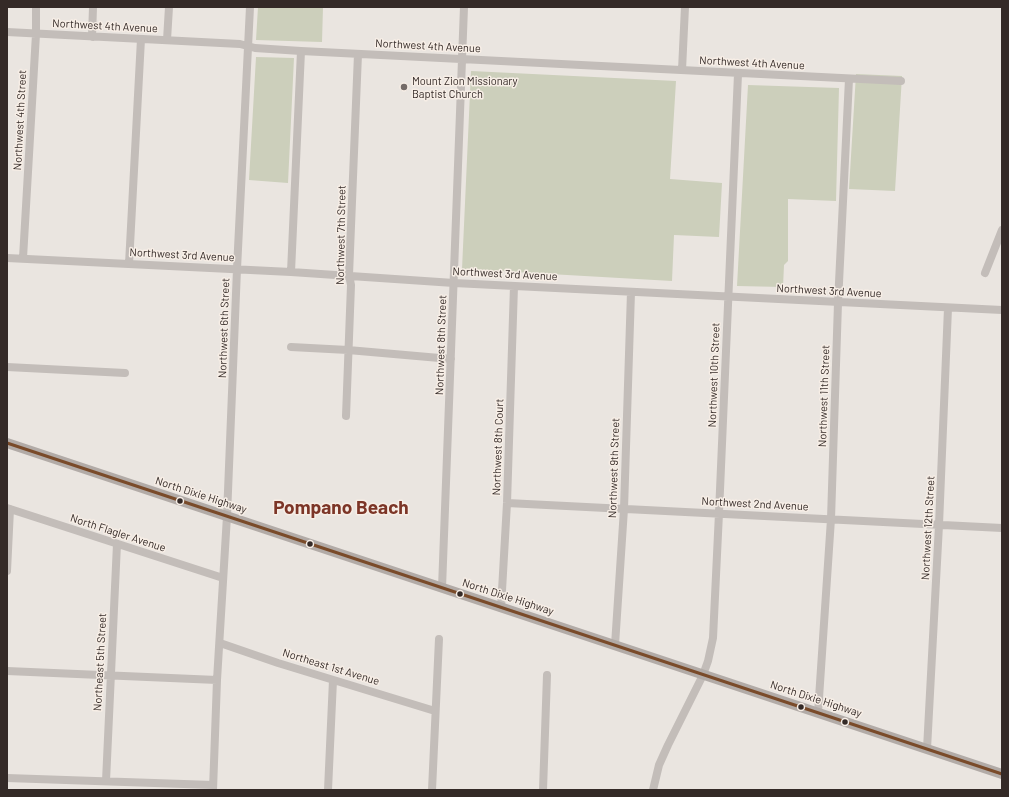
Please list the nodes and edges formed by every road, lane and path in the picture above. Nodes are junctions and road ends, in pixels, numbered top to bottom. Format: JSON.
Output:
{"nodes":[{"id":1,"x":36,"y":7,"type":"edge"},
{"id":2,"x":93,"y":7,"type":"edge"},
{"id":3,"x":169,"y":7,"type":"edge"},
{"id":4,"x":250,"y":7,"type":"edge"},
{"id":5,"x":464,"y":7,"type":"edge"},
{"id":6,"x":685,"y":7,"type":"edge"},
{"id":7,"x":7,"y":32,"type":"edge"},
{"id":8,"x":36,"y":34,"type":"junction"},
{"id":9,"x":92,"y":37,"type":"junction"},
{"id":10,"x":140,"y":39,"type":"junction"},
{"id":11,"x":167,"y":40,"type":"junction"},
{"id":12,"x":248,"y":47,"type":"junction"},
{"id":13,"x":301,"y":51,"type":"junction"},
{"id":14,"x":358,"y":54,"type":"junction"},
{"id":15,"x":462,"y":58,"type":"junction"},
{"id":16,"x":682,"y":70,"type":"junction"},
{"id":17,"x":738,"y":74,"type":"junction"},
{"id":18,"x":849,"y":79,"type":"junction"},
{"id":19,"x":902,"y":81,"type":"dead end"},
{"id":20,"x":1002,"y":230,"type":"edge"},
{"id":21,"x":1000,"y":239,"type":"edge"},
{"id":22,"x":7,"y":258,"type":"edge"},
{"id":23,"x":23,"y":258,"type":"junction"},
{"id":24,"x":129,"y":264,"type":"junction"},
{"id":25,"x":237,"y":269,"type":"junction"},
{"id":26,"x":291,"y":272,"type":"junction"},
{"id":27,"x":985,"y":273,"type":"dead end"},
{"id":28,"x":349,"y":275,"type":"junction"},
{"id":29,"x":454,"y":283,"type":"junction"},
{"id":30,"x":514,"y":286,"type":"junction"},
{"id":31,"x":631,"y":292,"type":"junction"},
{"id":32,"x":728,"y":297,"type":"junction"},
{"id":33,"x":838,"y":303,"type":"junction"},
{"id":34,"x":948,"y":308,"type":"junction"},
{"id":35,"x":1002,"y":310,"type":"edge"},
{"id":36,"x":291,"y":347,"type":"dead end"},
{"id":37,"x":348,"y":350,"type":"junction"},
{"id":38,"x":451,"y":359,"type":"junction"},
{"id":39,"x":7,"y":367,"type":"edge"},
{"id":40,"x":125,"y":373,"type":"dead end"},
{"id":41,"x":346,"y":416,"type":"dead end"},
{"id":42,"x":7,"y":443,"type":"edge"},
{"id":43,"x":507,"y":503,"type":"junction"},
{"id":44,"x":624,"y":508,"type":"junction"},
{"id":45,"x":8,"y":509,"type":"edge"},
{"id":46,"x":719,"y":514,"type":"junction"},
{"id":47,"x":227,"y":516,"type":"junction"},
{"id":48,"x":831,"y":519,"type":"junction"},
{"id":49,"x":939,"y":525,"type":"junction"},
{"id":50,"x":1002,"y":528,"type":"edge"},
{"id":51,"x":117,"y":544,"type":"junction"},
{"id":52,"x":7,"y":572,"type":"edge"},
{"id":53,"x":223,"y":578,"type":"junction"},
{"id":54,"x":442,"y":588,"type":"junction"},
{"id":55,"x":501,"y":608,"type":"junction"},
{"id":56,"x":439,"y":640,"type":"dead end"},
{"id":57,"x":220,"y":643,"type":"junction"},
{"id":58,"x":615,"y":645,"type":"junction"},
{"id":59,"x":7,"y":671,"type":"edge"},
{"id":60,"x":110,"y":675,"type":"junction"},
{"id":61,"x":547,"y":675,"type":"dead end"},
{"id":62,"x":703,"y":675,"type":"junction"},
{"id":63,"x":218,"y":680,"type":"junction"},
{"id":64,"x":333,"y":680,"type":"junction"},
{"id":65,"x":435,"y":711,"type":"junction"},
{"id":66,"x":818,"y":713,"type":"junction"},
{"id":67,"x":927,"y":749,"type":"junction"},
{"id":68,"x":1002,"y":774,"type":"edge"},
{"id":69,"x":7,"y":778,"type":"edge"},
{"id":70,"x":106,"y":780,"type":"junction"},
{"id":71,"x":213,"y":787,"type":"edge"},
{"id":72,"x":328,"y":790,"type":"edge"},
{"id":73,"x":432,"y":790,"type":"edge"},
{"id":74,"x":543,"y":790,"type":"edge"},
{"id":75,"x":654,"y":790,"type":"edge"}],
"edges":[{"from":1,"to":8,"type":"street","name":"Northwest 4th Street"},
{"from":2,"to":9,"type":"street"},
{"from":3,"to":11,"type":"street"},
{"from":4,"to":12,"type":"street","name":"Northwest 6th Street"},
{"from":5,"to":15,"type":"street","name":"Northwest 8th Street"},
{"from":6,"to":16,"type":"street"},
{"from":7,"to":8,"type":"street","name":"Northwest 4th Avenue"},
{"from":8,"to":9,"type":"street","name":"Northwest 4th Avenue"},
{"from":8,"to":23,"type":"street","name":"Northwest 4th Street"},
{"from":9,"to":10,"type":"street","name":"Northwest 4th Avenue"},
{"from":10,"to":11,"type":"street","name":"Northwest 4th Avenue"},
{"from":10,"to":24,"type":"street"},
{"from":11,"to":12,"type":"street","name":"Northwest 4th Avenue"},
{"from":12,"to":13,"type":"street","name":"Northwest 4th Avenue"},
{"from":12,"to":25,"type":"street","name":"Northwest 6th Street"},
{"from":13,"to":14,"type":"street","name":"Northwest 4th Avenue"},
{"from":13,"to":26,"type":"street"},
{"from":14,"to":15,"type":"street","name":"Northwest 4th Avenue"},
{"from":14,"to":28,"type":"street","name":"Northwest 7th Street"},
{"from":15,"to":16,"type":"street","name":"Northwest 4th Avenue"},
{"from":15,"to":29,"type":"street","name":"Northwest 8th Street"},
{"from":16,"to":17,"type":"street","name":"Northwest 4th Avenue"},
{"from":17,"to":18,"type":"street","name":"Northwest 4th Avenue"},
{"from":17,"to":32,"type":"street","name":"Northwest 10th Street"},
{"from":18,"to":19,"type":"street","name":"Northwest 4th Avenue"},
{"from":18,"to":33,"type":"street","name":"Northwest 11th Street"},
{"from":20,"to":21,"type":"street"},
{"from":21,"to":27,"type":"street"},
{"from":22,"to":23,"type":"street","name":"Northwest 3rd Avenue"},
{"from":23,"to":24,"type":"street","name":"Northwest 3rd Avenue"},
{"from":24,"to":25,"type":"street","name":"Northwest 3rd Avenue"},
{"from":25,"to":26,"type":"street","name":"Northwest 3rd Avenue"},
{"from":25,"to":47,"type":"street","name":"Northwest 6th Street"},
{"from":26,"to":28,"type":"street","name":"Northwest 3rd Avenue"},
{"from":28,"to":29,"type":"street","name":"Northwest 3rd Avenue"},
{"from":28,"to":37,"type":"street","name":"Northwest 7th Street"},
{"from":29,"to":30,"type":"street","name":"Northwest 3rd Avenue"},
{"from":29,"to":38,"type":"street","name":"Northwest 8th Street"},
{"from":30,"to":31,"type":"street","name":"Northwest 3rd Avenue"},
{"from":30,"to":43,"type":"street","name":"Northwest 8th Court"},
{"from":31,"to":32,"type":"street","name":"Northwest 3rd Avenue"},
{"from":31,"to":44,"type":"street","name":"Northwest 9th Street"},
{"from":32,"to":33,"type":"street","name":"Northwest 3rd Avenue"},
{"from":32,"to":46,"type":"street","name":"Northwest 10th Street"},
{"from":33,"to":34,"type":"street","name":"Northwest 3rd Avenue"},
{"from":33,"to":48,"type":"street","name":"Northwest 11th Street"},
{"from":34,"to":35,"type":"street","name":"Northwest 3rd Avenue"},
{"from":34,"to":49,"type":"street","name":"Northwest 12th Street"},
{"from":36,"to":37,"type":"street"},
{"from":37,"to":38,"type":"street"},
{"from":37,"to":41,"type":"street","name":"Northwest 7th Street"},
{"from":38,"to":54,"type":"street","name":"Northwest 8th Street"},
{"from":39,"to":40,"type":"street"},
{"from":42,"to":47,"type":"main road","name":"North Dixie Highway"},
{"from":43,"to":44,"type":"street","name":"Northwest 2nd Avenue"},
{"from":43,"to":55,"type":"street","name":"Northwest 8th Court"},
{"from":44,"to":46,"type":"street","name":"Northwest 2nd Avenue"},
{"from":44,"to":58,"type":"street","name":"Northwest 9th Street"},
{"from":45,"to":51,"type":"street","name":"North Flagler Avenue"},
{"from":45,"to":52,"type":"street"},
{"from":46,"to":48,"type":"street","name":"Northwest 2nd Avenue"},
{"from":46,"to":62,"type":"street","name":"Northwest 10th Street"},
{"from":47,"to":53,"type":"street","name":"Northwest 6th Street"},
{"from":47,"to":54,"type":"main road","name":"North Dixie Highway"},
{"from":48,"to":49,"type":"street","name":"Northwest 2nd Avenue"},
{"from":48,"to":66,"type":"street","name":"Northwest 11th Street"},
{"from":49,"to":50,"type":"street","name":"Northwest 2nd Avenue"},
{"from":49,"to":67,"type":"street","name":"Northwest 12th Street"},
{"from":51,"to":53,"type":"street","name":"North Flagler Avenue"},
{"from":51,"to":60,"type":"street","name":"Northeast 5th Street"},
{"from":53,"to":57,"type":"street","name":"Northwest 6th Street"},
{"from":54,"to":55,"type":"main road","name":"North Dixie Highway"},
{"from":55,"to":58,"type":"main road","name":"North Dixie Highway"},
{"from":56,"to":65,"type":"street"},
{"from":57,"to":63,"type":"street","name":"Northwest 6th Street"},
{"from":57,"to":64,"type":"street","name":"Northeast 1st Avenue"},
{"from":58,"to":62,"type":"main road","name":"North Dixie Highway"},
{"from":59,"to":60,"type":"street"},
{"from":60,"to":63,"type":"street"},
{"from":60,"to":70,"type":"street","name":"Northeast 5th Street"},
{"from":61,"to":74,"type":"street"},
{"from":62,"to":66,"type":"main road","name":"North Dixie Highway"},
{"from":62,"to":75,"type":"street","name":"Northwest 10th Street"},
{"from":63,"to":71,"type":"street","name":"Northwest 6th Street"},
{"from":64,"to":65,"type":"street","name":"Northeast 1st Avenue"},
{"from":64,"to":72,"type":"street"},
{"from":65,"to":73,"type":"street"},
{"from":66,"to":67,"type":"main road","name":"North Dixie Highway"},
{"from":67,"to":68,"type":"main road","name":"North Dixie Highway"},
{"from":69,"to":70,"type":"street"},
{"from":70,"to":71,"type":"street"}]}
